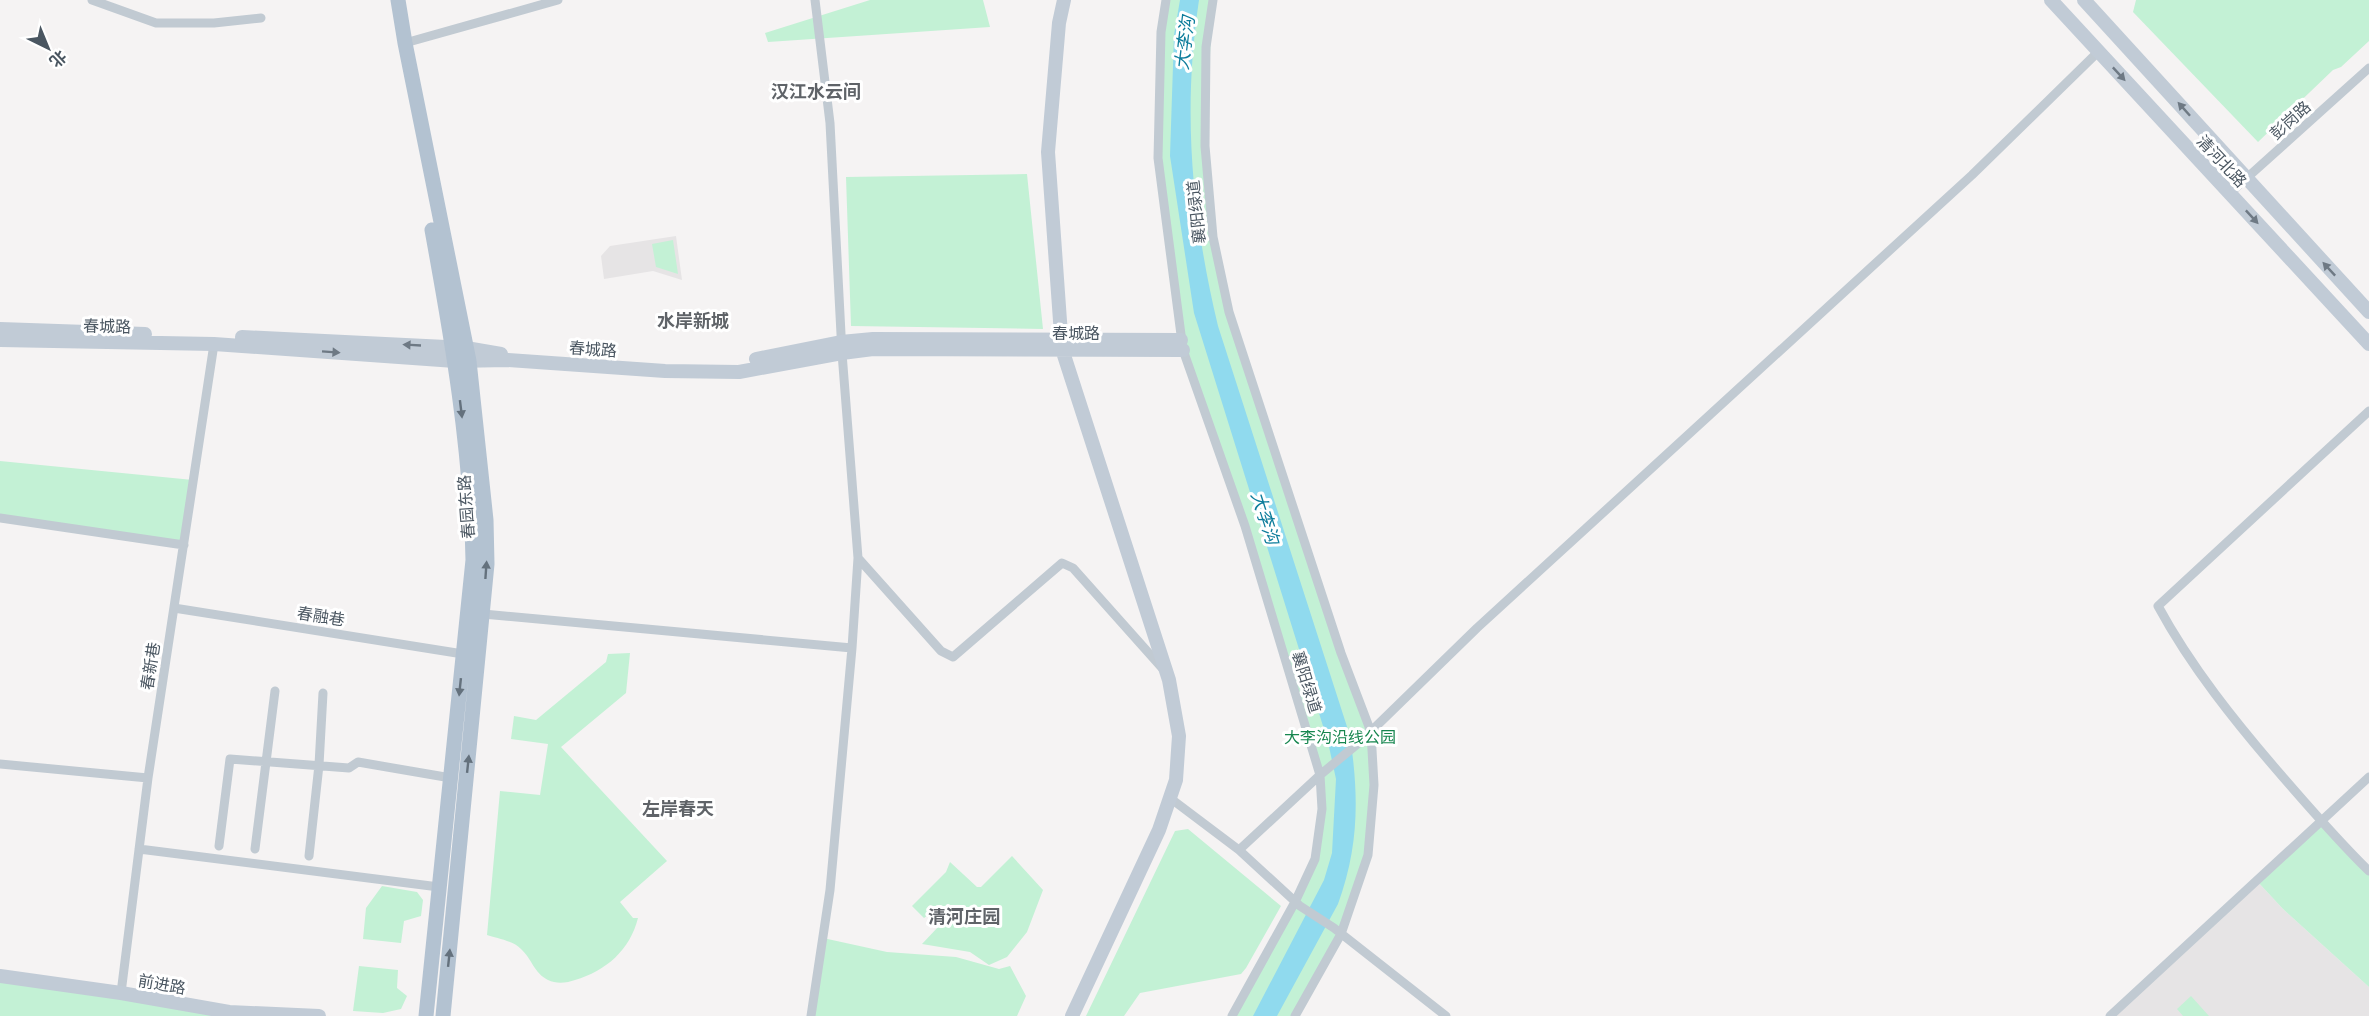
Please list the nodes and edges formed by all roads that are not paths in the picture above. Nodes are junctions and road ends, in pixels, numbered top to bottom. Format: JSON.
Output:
{"nodes":[{"id":1,"x":92,"y":0,"type":"edge"},
{"id":2,"x":389,"y":0,"type":"edge"},
{"id":3,"x":398,"y":0,"type":"edge"},
{"id":4,"x":558,"y":0,"type":"edge"},
{"id":5,"x":815,"y":0,"type":"edge"},
{"id":6,"x":1064,"y":0,"type":"edge"},
{"id":7,"x":1166,"y":0,"type":"edge"},
{"id":8,"x":1212,"y":0,"type":"edge"},
{"id":9,"x":2051,"y":0,"type":"edge"},
{"id":10,"x":2084,"y":0,"type":"edge"},
{"id":11,"x":261,"y":18,"type":"dead end"},
{"id":12,"x":405,"y":44,"type":"junction"},
{"id":13,"x":2099,"y":51,"type":"junction"},
{"id":14,"x":2369,"y":68,"type":"edge"},
{"id":15,"x":2247,"y":179,"type":"junction"},
{"id":16,"x":2230,"y":193,"type":"junction"},
{"id":17,"x":2369,"y":312,"type":"edge"},
{"id":18,"x":0,"y":328,"type":"edge"},
{"id":19,"x":0,"y":340,"type":"edge"},
{"id":20,"x":214,"y":344,"type":"junction"},
{"id":21,"x":1062,"y":344,"type":"junction"},
{"id":22,"x":2369,"y":344,"type":"edge"},
{"id":23,"x":1182,"y":345,"type":"junction"},
{"id":24,"x":842,"y":347,"type":"junction"},
{"id":25,"x":461,"y":354,"type":"junction"},
{"id":26,"x":2369,"y":411,"type":"edge"},
{"id":27,"x":0,"y":518,"type":"edge"},
{"id":28,"x":184,"y":545,"type":"junction"},
{"id":29,"x":858,"y":558,"type":"junction"},
{"id":30,"x":174,"y":608,"type":"junction"},
{"id":31,"x":483,"y":614,"type":"junction"},
{"id":32,"x":852,"y":648,"type":"junction"},
{"id":33,"x":463,"y":654,"type":"junction"},
{"id":34,"x":1167,"y":673,"type":"junction"},
{"id":35,"x":275,"y":691,"type":"dead end"},
{"id":36,"x":322,"y":693,"type":"dead end"},
{"id":37,"x":1371,"y":732,"type":"junction"},
{"id":38,"x":266,"y":761,"type":"junction"},
{"id":39,"x":0,"y":764,"type":"edge"},
{"id":40,"x":319,"y":765,"type":"junction"},
{"id":41,"x":1320,"y":775,"type":"junction"},
{"id":42,"x":2369,"y":777,"type":"edge"},
{"id":43,"x":148,"y":778,"type":"junction"},
{"id":44,"x":451,"y":778,"type":"junction"},
{"id":45,"x":1170,"y":798,"type":"junction"},
{"id":46,"x":2321,"y":821,"type":"junction"},
{"id":47,"x":219,"y":846,"type":"dead end"},
{"id":48,"x":139,"y":849,"type":"junction"},
{"id":49,"x":255,"y":849,"type":"dead end"},
{"id":50,"x":1239,"y":850,"type":"junction"},
{"id":51,"x":309,"y":855,"type":"dead end"},
{"id":52,"x":2369,"y":871,"type":"edge"},
{"id":53,"x":439,"y":887,"type":"junction"},
{"id":54,"x":1298,"y":904,"type":"junction"},
{"id":55,"x":1341,"y":934,"type":"junction"},
{"id":56,"x":0,"y":976,"type":"edge"},
{"id":57,"x":121,"y":993,"type":"junction"},
{"id":58,"x":319,"y":1016,"type":"edge"},
{"id":59,"x":426,"y":1016,"type":"edge"},
{"id":60,"x":443,"y":1016,"type":"edge"},
{"id":61,"x":811,"y":1016,"type":"edge"},
{"id":62,"x":1072,"y":1016,"type":"edge"},
{"id":63,"x":1232,"y":1016,"type":"edge"},
{"id":64,"x":1295,"y":1016,"type":"edge"},
{"id":65,"x":1446,"y":1016,"type":"edge"},
{"id":66,"x":2110,"y":1016,"type":"edge"}],
"edges":[{"from":1,"to":11,"type":"street"},
{"from":2,"to":25,"type":"main road","name":"春园东路"},
{"from":3,"to":12,"type":"main road","name":"春园东路"},
{"from":4,"to":12,"type":"street"},
{"from":5,"to":24,"type":"street"},
{"from":6,"to":21,"type":"street"},
{"from":7,"to":23,"type":"street","name":"襄阳绿道"},
{"from":8,"to":37,"type":"street","name":"襄阳绿道"},
{"from":9,"to":13,"type":"street","name":"清河北路"},
{"from":15,"to":10,"type":"street","name":"清河北路","one_way":true},
{"from":12,"to":25,"type":"main road","name":"春园东路"},
{"from":13,"to":16,"type":"street","name":"清河北路","one_way":true},
{"from":13,"to":37,"type":"street"},
{"from":14,"to":15,"type":"street","name":"彭岗路"},
{"from":15,"to":16,"type":"street","name":"彭岗路"},
{"from":17,"to":15,"type":"street","name":"清河北路","one_way":true},
{"from":16,"to":22,"type":"street","name":"清河北路","one_way":true},
{"from":25,"to":18,"type":"street","name":"春城路","one_way":true},
{"from":19,"to":20,"type":"street","name":"春城路"},
{"from":20,"to":25,"type":"street","name":"春城路","one_way":true},
{"from":20,"to":28,"type":"street","name":"春新巷"},
{"from":21,"to":23,"type":"street","name":"春城路"},
{"from":21,"to":24,"type":"street","name":"春城路"},
{"from":21,"to":34,"type":"street"},
{"from":23,"to":41,"type":"street","name":"襄阳绿道"},
{"from":24,"to":25,"type":"street","name":"春城路"},
{"from":24,"to":29,"type":"street"},
{"from":31,"to":25,"type":"main road","name":"春园东路","one_way":true},
{"from":25,"to":33,"type":"main road","name":"春园东路","one_way":true},
{"from":26,"to":46,"type":"street"},
{"from":27,"to":28,"type":"street"},
{"from":28,"to":30,"type":"street","name":"春新巷"},
{"from":29,"to":32,"type":"street"},
{"from":29,"to":34,"type":"street"},
{"from":30,"to":33,"type":"street","name":"春融巷"},
{"from":30,"to":43,"type":"street","name":"春新巷"},
{"from":31,"to":32,"type":"street"},
{"from":60,"to":31,"type":"main road","name":"春园东路","one_way":true},
{"from":32,"to":61,"type":"street"},
{"from":33,"to":44,"type":"main road","name":"春园东路","one_way":true},
{"from":34,"to":45,"type":"street"},
{"from":35,"to":38,"type":"street"},
{"from":36,"to":40,"type":"street"},
{"from":37,"to":41,"type":"street"},
{"from":37,"to":55,"type":"street","name":"襄阳绿道"},
{"from":38,"to":40,"type":"street"},
{"from":38,"to":47,"type":"street"},
{"from":38,"to":49,"type":"street"},
{"from":39,"to":43,"type":"street"},
{"from":40,"to":44,"type":"street"},
{"from":40,"to":51,"type":"street"},
{"from":41,"to":50,"type":"street"},
{"from":41,"to":54,"type":"street","name":"襄阳绿道"},
{"from":42,"to":46,"type":"street"},
{"from":43,"to":48,"type":"street","name":"春新巷"},
{"from":44,"to":53,"type":"main road","name":"春园东路"},
{"from":45,"to":50,"type":"street"},
{"from":45,"to":62,"type":"street"},
{"from":46,"to":52,"type":"street"},
{"from":46,"to":66,"type":"street"},
{"from":48,"to":53,"type":"street"},
{"from":48,"to":57,"type":"street","name":"春新巷"},
{"from":50,"to":54,"type":"street"},
{"from":53,"to":59,"type":"main road","name":"春园东路"},
{"from":54,"to":55,"type":"street"},
{"from":54,"to":63,"type":"street","name":"襄阳绿道"},
{"from":55,"to":64,"type":"street","name":"襄阳绿道"},
{"from":55,"to":65,"type":"street"},
{"from":56,"to":57,"type":"street","name":"前进路"},
{"from":57,"to":58,"type":"street","name":"前进路"}]}
